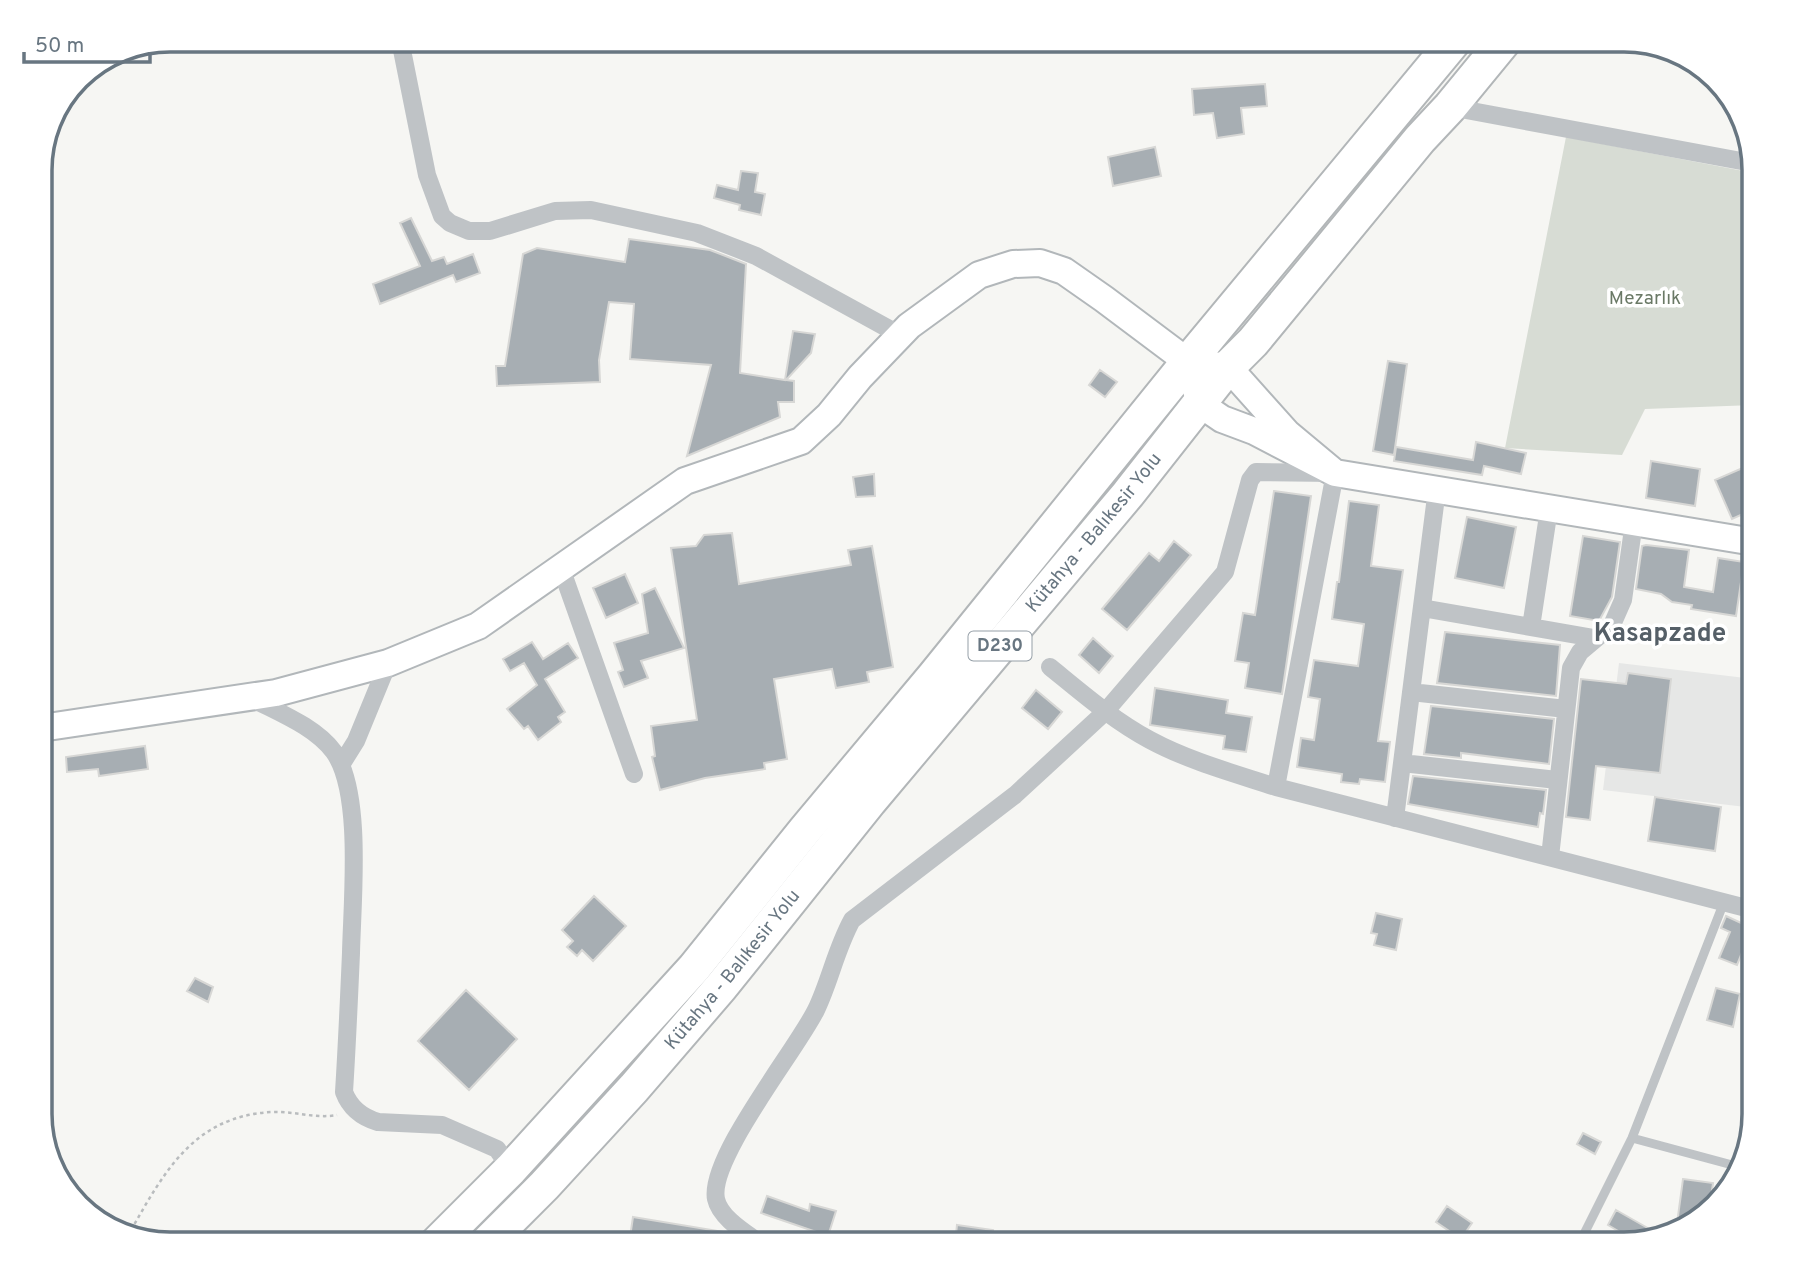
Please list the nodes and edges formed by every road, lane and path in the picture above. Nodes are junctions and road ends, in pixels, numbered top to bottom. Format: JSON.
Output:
{"nodes":[{"id":1,"x":402,"y":52,"type":"edge"},
{"id":2,"x":1445,"y":52,"type":"edge"},
{"id":3,"x":1495,"y":52,"type":"edge"},
{"id":4,"x":1450,"y":107,"type":"junction"},
{"id":5,"x":1741,"y":161,"type":"edge"},
{"id":6,"x":900,"y":335,"type":"junction"},
{"id":7,"x":1188,"y":362,"type":"junction"},
{"id":8,"x":1228,"y":367,"type":"junction"},
{"id":9,"x":1199,"y":404,"type":"junction"},
{"id":10,"x":1335,"y":472,"type":"junction"},
{"id":11,"x":1437,"y":489,"type":"junction"},
{"id":12,"x":1549,"y":509,"type":"junction"},
{"id":13,"x":1634,"y":522,"type":"junction"},
{"id":14,"x":1742,"y":540,"type":"edge"},
{"id":15,"x":561,"y":568,"type":"junction"},
{"id":16,"x":1422,"y":608,"type":"junction"},
{"id":17,"x":1531,"y":627,"type":"junction"},
{"id":18,"x":1594,"y":638,"type":"junction"},
{"id":19,"x":388,"y":663,"type":"junction"},
{"id":20,"x":1050,"y":667,"type":"dead end"},
{"id":21,"x":1411,"y":692,"type":"junction"},
{"id":22,"x":249,"y":697,"type":"junction"},
{"id":23,"x":1566,"y":709,"type":"junction"},
{"id":24,"x":1105,"y":712,"type":"junction"},
{"id":25,"x":53,"y":726,"type":"edge"},
{"id":26,"x":1402,"y":763,"type":"junction"},
{"id":27,"x":341,"y":765,"type":"junction"},
{"id":28,"x":634,"y":774,"type":"dead end"},
{"id":29,"x":1557,"y":780,"type":"junction"},
{"id":30,"x":1276,"y":787,"type":"junction"},
{"id":31,"x":1395,"y":817,"type":"junction"},
{"id":32,"x":1550,"y":857,"type":"junction"},
{"id":33,"x":1724,"y":902,"type":"junction"},
{"id":34,"x":1742,"y":907,"type":"edge"},
{"id":35,"x":352,"y":1107,"type":"junction"},
{"id":36,"x":1632,"y":1138,"type":"junction"},
{"id":37,"x":1729,"y":1165,"type":"edge"},
{"id":38,"x":511,"y":1169,"type":"junction"},
{"id":39,"x":134,"y":1225,"type":"edge"},
{"id":40,"x":448,"y":1232,"type":"edge"},
{"id":41,"x":498,"y":1232,"type":"edge"},
{"id":42,"x":746,"y":1232,"type":"edge"},
{"id":43,"x":1584,"y":1232,"type":"edge"}],
"edges":[{"from":1,"to":6,"type":"street"},
{"from":2,"to":7,"type":"highway","name":"Kütahya - Balıkesir Yolu","number":"D230"},
{"from":3,"to":4,"type":"highway","name":"Kütahya - Balıkesir Yolu","number":"D230"},
{"from":4,"to":5,"type":"street"},
{"from":4,"to":8,"type":"highway","name":"Kütahya - Balıkesir Yolu","number":"D230"},
{"from":6,"to":7,"type":"street"},
{"from":6,"to":15,"type":"street"},
{"from":7,"to":8,"type":"street"},
{"from":7,"to":9,"type":"street"},
{"from":7,"to":38,"type":"highway","name":"Kütahya - Balıkesir Yolu","number":"D230"},
{"from":8,"to":9,"type":"highway","name":"Kütahya - Balıkesir Yolu","number":"D230"},
{"from":8,"to":10,"type":"street"},
{"from":9,"to":10,"type":"street"},
{"from":9,"to":41,"type":"highway","name":"Kütahya - Balıkesir Yolu","number":"D230"},
{"from":10,"to":11,"type":"street"},
{"from":10,"to":24,"type":"street"},
{"from":10,"to":30,"type":"street"},
{"from":11,"to":12,"type":"street"},
{"from":11,"to":16,"type":"street"},
{"from":12,"to":13,"type":"street"},
{"from":12,"to":17,"type":"street"},
{"from":13,"to":14,"type":"street"},
{"from":13,"to":18,"type":"street"},
{"from":15,"to":19,"type":"street"},
{"from":15,"to":28,"type":"street"},
{"from":16,"to":17,"type":"street"},
{"from":16,"to":21,"type":"street"},
{"from":17,"to":18,"type":"street"},
{"from":18,"to":23,"type":"street"},
{"from":19,"to":22,"type":"street"},
{"from":19,"to":27,"type":"street"},
{"from":20,"to":24,"type":"street"},
{"from":21,"to":23,"type":"street"},
{"from":21,"to":26,"type":"street"},
{"from":22,"to":25,"type":"street"},
{"from":22,"to":27,"type":"street"},
{"from":23,"to":29,"type":"street"},
{"from":24,"to":30,"type":"street"},
{"from":24,"to":42,"type":"street"},
{"from":26,"to":29,"type":"street"},
{"from":26,"to":31,"type":"street"},
{"from":27,"to":35,"type":"street"},
{"from":29,"to":32,"type":"street"},
{"from":30,"to":31,"type":"street"},
{"from":31,"to":32,"type":"street"},
{"from":32,"to":33,"type":"street"},
{"from":33,"to":34,"type":"street"},
{"from":33,"to":36,"type":"lane"},
{"from":35,"to":38,"type":"street"},
{"from":35,"to":39,"type":"path"},
{"from":36,"to":37,"type":"lane"},
{"from":36,"to":43,"type":"lane"},
{"from":38,"to":40,"type":"highway","name":"Kütahya - Balıkesir Yolu","number":"D230"}]}
